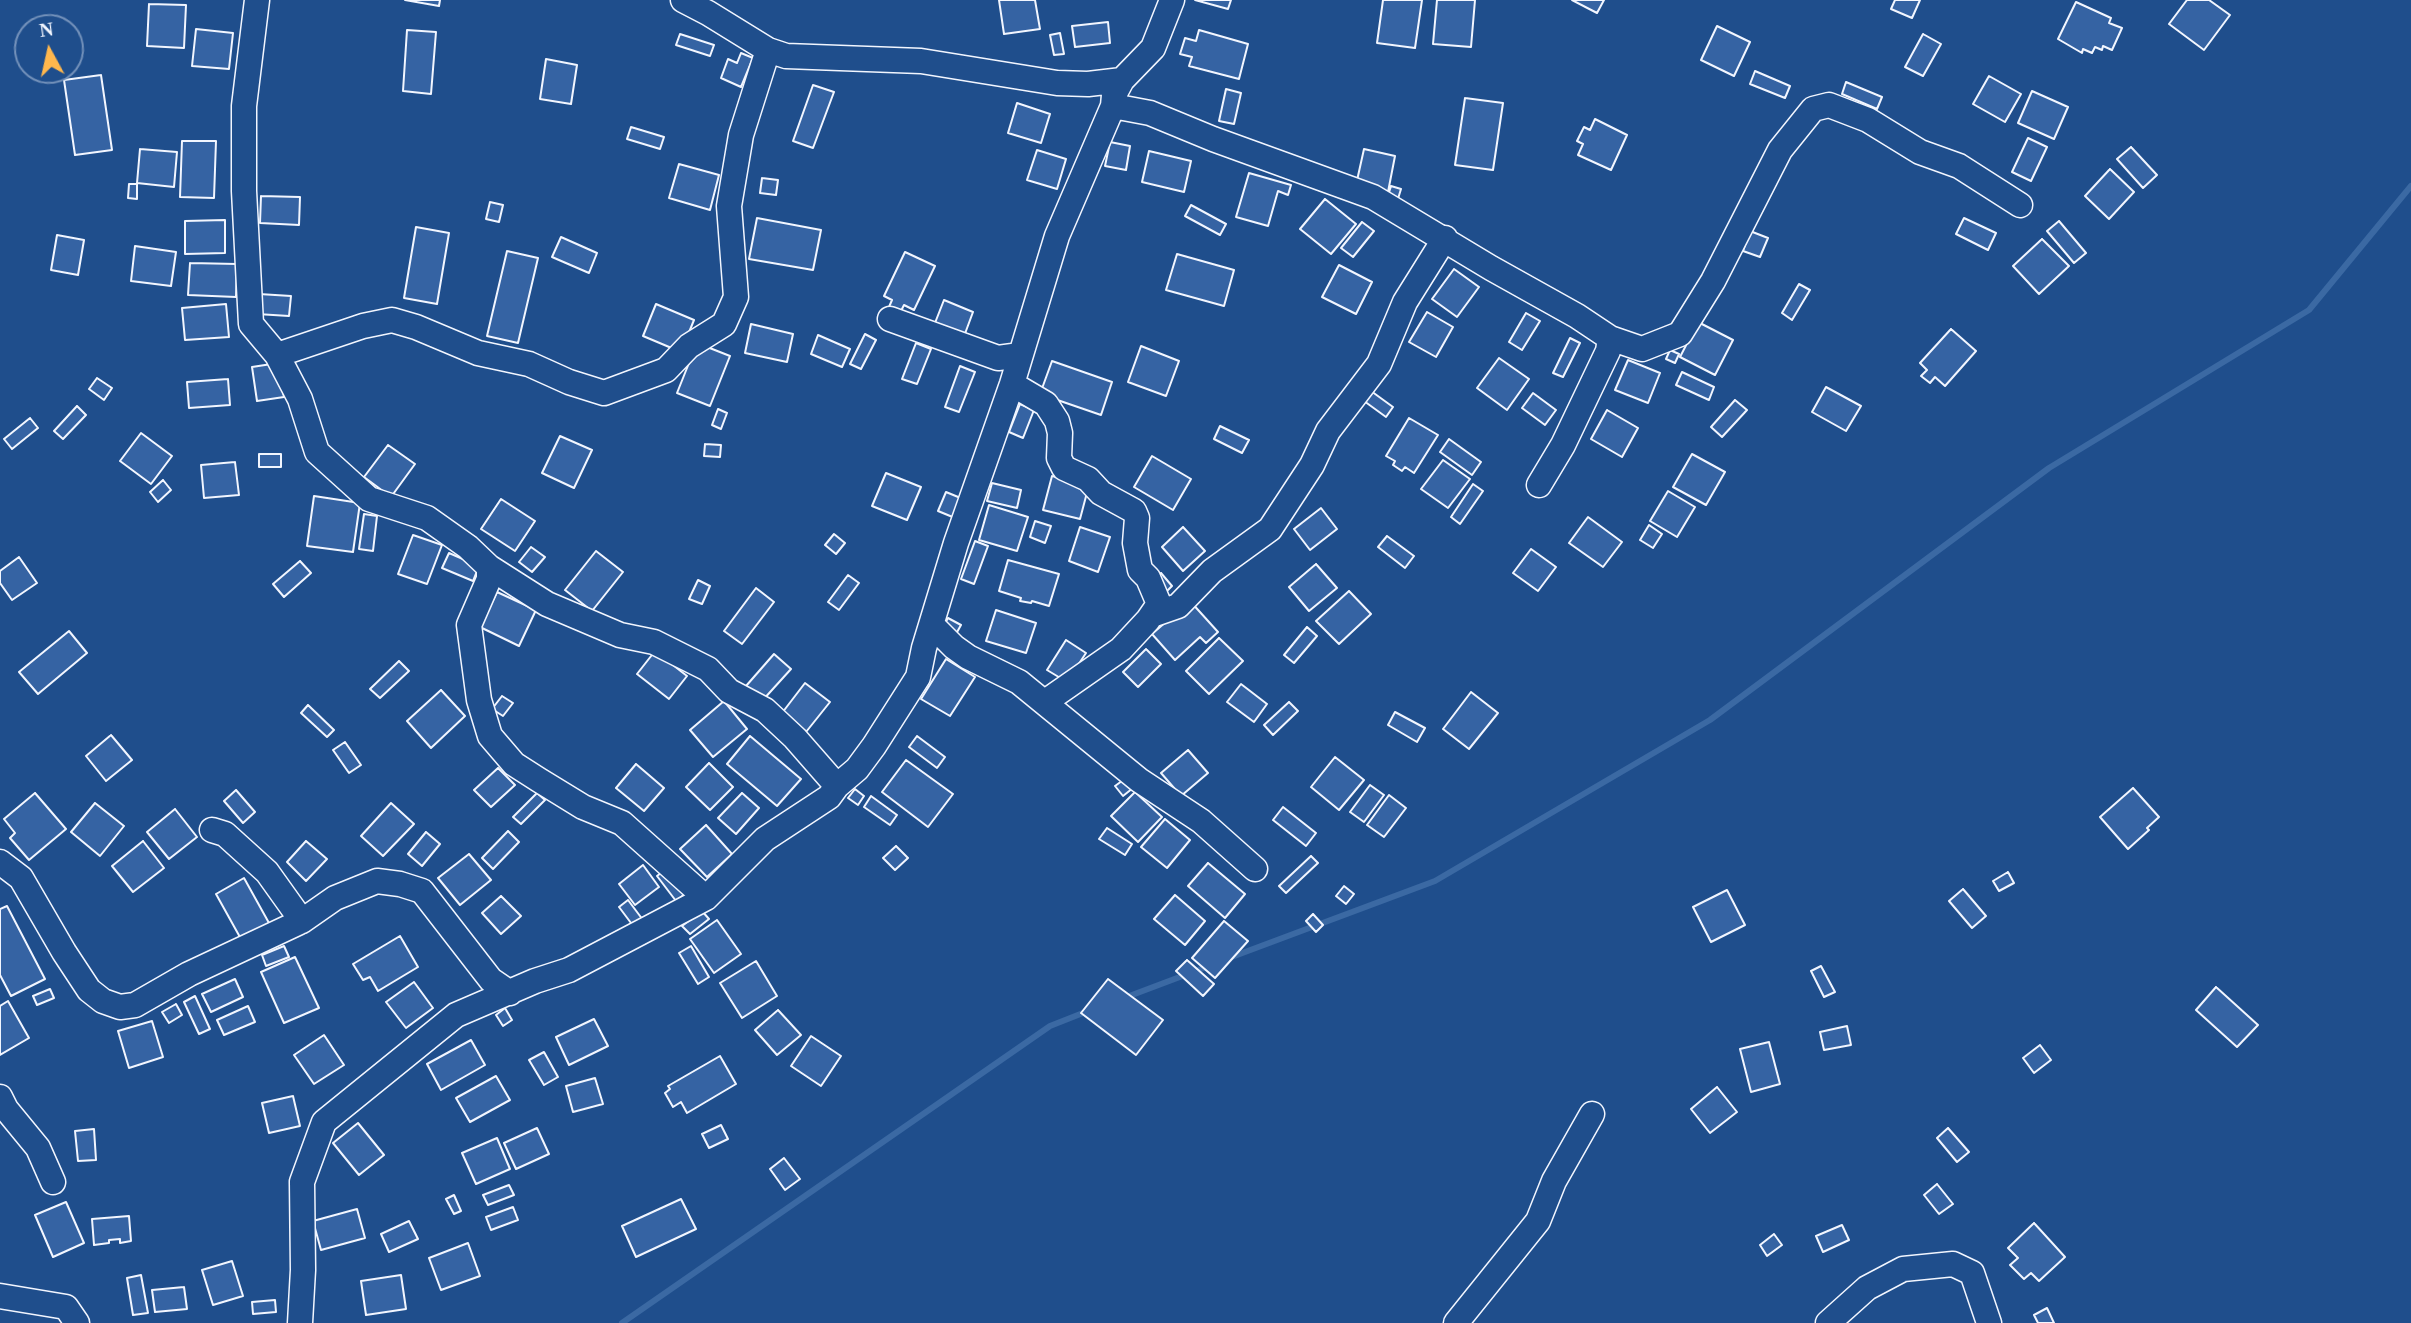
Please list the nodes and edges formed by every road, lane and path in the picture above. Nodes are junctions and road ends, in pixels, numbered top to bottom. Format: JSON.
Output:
{"nodes":[{"id":1,"x":257,"y":0,"type":"edge"},
{"id":2,"x":683,"y":0,"type":"edge"},
{"id":3,"x":1172,"y":0,"type":"edge"},
{"id":4,"x":768,"y":50,"type":"junction"},
{"id":5,"x":1122,"y":80,"type":"junction"},
{"id":6,"x":1113,"y":106,"type":"junction"},
{"id":7,"x":2020,"y":205,"type":"dead end"},
{"id":8,"x":1445,"y":239,"type":"junction"},
{"id":9,"x":890,"y":319,"type":"dead end"},
{"id":10,"x":1610,"y":338,"type":"junction"},
{"id":11,"x":276,"y":355,"type":"junction"},
{"id":12,"x":1020,"y":355,"type":"junction"},
{"id":13,"x":1012,"y":384,"type":"junction"},
{"id":14,"x":1539,"y":485,"type":"dead end"},
{"id":15,"x":489,"y":567,"type":"junction"},
{"id":16,"x":1152,"y":615,"type":"junction"},
{"id":17,"x":933,"y":626,"type":"junction"},
{"id":18,"x":1045,"y":702,"type":"junction"},
{"id":19,"x":837,"y":786,"type":"junction"},
{"id":20,"x":212,"y":830,"type":"dead end"},
{"id":21,"x":0,"y":862,"type":"edge"},
{"id":22,"x":1255,"y":869,"type":"dead end"},
{"id":23,"x":706,"y":898,"type":"junction"},
{"id":24,"x":302,"y":921,"type":"junction"},
{"id":25,"x":510,"y":993,"type":"junction"},
{"id":26,"x":0,"y":1097,"type":"edge"},
{"id":27,"x":1592,"y":1114,"type":"dead end"},
{"id":28,"x":53,"y":1182,"type":"dead end"},
{"id":29,"x":0,"y":1296,"type":"edge"},
{"id":30,"x":77,"y":1323,"type":"edge"},
{"id":31,"x":300,"y":1323,"type":"edge"},
{"id":32,"x":1456,"y":1323,"type":"edge"},
{"id":33,"x":1828,"y":1323,"type":"edge"},
{"id":34,"x":1989,"y":1323,"type":"edge"}],
"edges":[{"from":1,"to":11,"type":"street"},
{"from":2,"to":4,"type":"street"},
{"from":3,"to":5,"type":"street"},
{"from":4,"to":5,"type":"street"},
{"from":4,"to":11,"type":"street"},
{"from":5,"to":6,"type":"street"},
{"from":6,"to":8,"type":"street"},
{"from":6,"to":12,"type":"street"},
{"from":7,"to":10,"type":"street"},
{"from":8,"to":10,"type":"street"},
{"from":8,"to":16,"type":"street"},
{"from":9,"to":12,"type":"street"},
{"from":10,"to":14,"type":"street"},
{"from":11,"to":15,"type":"street"},
{"from":12,"to":13,"type":"street"},
{"from":13,"to":16,"type":"street"},
{"from":13,"to":17,"type":"street"},
{"from":15,"to":19,"type":"street"},
{"from":15,"to":23,"type":"street"},
{"from":16,"to":18,"type":"street"},
{"from":17,"to":18,"type":"street"},
{"from":17,"to":19,"type":"street"},
{"from":18,"to":22,"type":"street"},
{"from":19,"to":23,"type":"street"},
{"from":20,"to":24,"type":"street"},
{"from":21,"to":24,"type":"street"},
{"from":23,"to":25,"type":"street"},
{"from":24,"to":25,"type":"street"},
{"from":25,"to":31,"type":"street"},
{"from":26,"to":28,"type":"street"},
{"from":27,"to":32,"type":"street"},
{"from":29,"to":30,"type":"street"},
{"from":33,"to":34,"type":"street"}]}
